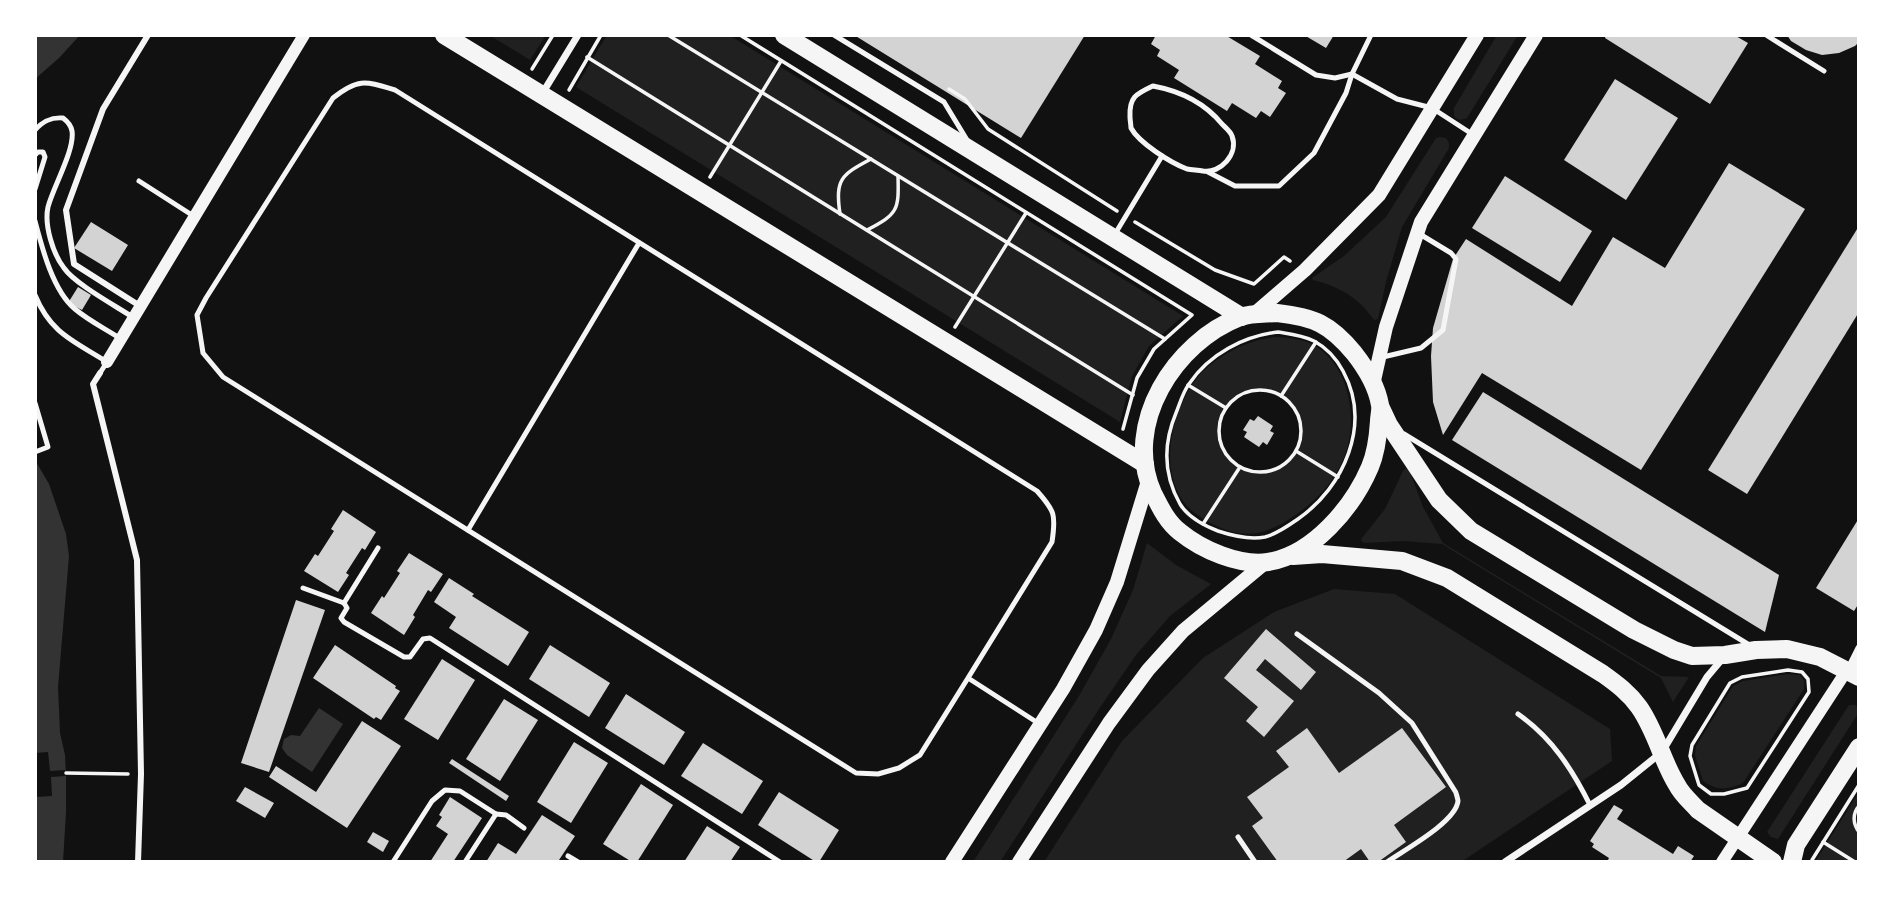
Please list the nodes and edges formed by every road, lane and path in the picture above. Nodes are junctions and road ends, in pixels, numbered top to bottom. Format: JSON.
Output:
{"nodes":[{"id":1,"x":148,"y":35,"type":"edge"},
{"id":2,"x":304,"y":35,"type":"edge"},
{"id":3,"x":444,"y":35,"type":"edge"},
{"id":4,"x":553,"y":35,"type":"edge"},
{"id":5,"x":578,"y":35,"type":"edge"},
{"id":6,"x":601,"y":35,"type":"edge"},
{"id":7,"x":668,"y":35,"type":"edge"},
{"id":8,"x":740,"y":35,"type":"edge"},
{"id":9,"x":784,"y":35,"type":"edge"},
{"id":10,"x":834,"y":35,"type":"edge"},
{"id":11,"x":1251,"y":35,"type":"edge"},
{"id":12,"x":1371,"y":35,"type":"edge"},
{"id":13,"x":1477,"y":35,"type":"edge"},
{"id":14,"x":1536,"y":35,"type":"edge"},
{"id":15,"x":1766,"y":35,"type":"edge"},
{"id":16,"x":587,"y":57,"type":"junction"},
{"id":17,"x":781,"y":61,"type":"junction"},
{"id":18,"x":532,"y":69,"type":"dead end"},
{"id":19,"x":1824,"y":71,"type":"dead end"},
{"id":20,"x":1352,"y":74,"type":"junction"},
{"id":21,"x":942,"y":85,"type":"dead end"},
{"id":22,"x":568,"y":89,"type":"dead end"},
{"id":23,"x":762,"y":92,"type":"junction"},
{"id":24,"x":541,"y":95,"type":"junction"},
{"id":25,"x":1432,"y":108,"type":"junction"},
{"id":26,"x":35,"y":130,"type":"edge"},
{"id":27,"x":1475,"y":135,"type":"junction"},
{"id":28,"x":729,"y":145,"type":"junction"},
{"id":29,"x":974,"y":152,"type":"junction"},
{"id":30,"x":35,"y":155,"type":"edge"},
{"id":31,"x":1162,"y":156,"type":"junction"},
{"id":32,"x":871,"y":159,"type":"junction"},
{"id":33,"x":1208,"y":172,"type":"junction"},
{"id":34,"x":898,"y":176,"type":"junction"},
{"id":35,"x":710,"y":177,"type":"dead end"},
{"id":36,"x":139,"y":181,"type":"dead end"},
{"id":37,"x":35,"y":189,"type":"edge"},
{"id":38,"x":1026,"y":212,"type":"junction"},
{"id":39,"x":840,"y":214,"type":"junction"},
{"id":40,"x":1126,"y":216,"type":"junction"},
{"id":41,"x":195,"y":217,"type":"junction"},
{"id":42,"x":35,"y":221,"type":"edge"},
{"id":43,"x":867,"y":230,"type":"junction"},
{"id":44,"x":1418,"y":232,"type":"junction"},
{"id":45,"x":1113,"y":237,"type":"junction"},
{"id":46,"x":1007,"y":242,"type":"junction"},
{"id":47,"x":639,"y":243,"type":"junction"},
{"id":48,"x":1305,"y":270,"type":"junction"},
{"id":49,"x":35,"y":295,"type":"edge"},
{"id":50,"x":974,"y":297,"type":"junction"},
{"id":51,"x":137,"y":312,"type":"junction"},
{"id":52,"x":1248,"y":316,"type":"junction"},
{"id":53,"x":955,"y":327,"type":"dead end"},
{"id":54,"x":1165,"y":338,"type":"junction"},
{"id":55,"x":121,"y":339,"type":"junction"},
{"id":56,"x":1316,"y":342,"type":"junction"},
{"id":57,"x":1380,"y":358,"type":"junction"},
{"id":58,"x":104,"y":368,"type":"junction"},
{"id":59,"x":1373,"y":385,"type":"junction"},
{"id":60,"x":1133,"y":395,"type":"junction"},
{"id":61,"x":1281,"y":396,"type":"junction"},
{"id":62,"x":35,"y":403,"type":"edge"},
{"id":63,"x":1380,"y":405,"type":"junction"},
{"id":64,"x":1112,"y":424,"type":"dead end"},
{"id":65,"x":1389,"y":425,"type":"junction"},
{"id":66,"x":1296,"y":451,"type":"junction"},
{"id":67,"x":35,"y":452,"type":"edge"},
{"id":68,"x":1240,"y":467,"type":"junction"},
{"id":69,"x":1146,"y":473,"type":"junction"},
{"id":70,"x":1338,"y":477,"type":"junction"},
{"id":71,"x":1203,"y":524,"type":"junction"},
{"id":72,"x":468,"y":530,"type":"junction"},
{"id":73,"x":379,"y":548,"type":"dead end"},
{"id":74,"x":1286,"y":556,"type":"junction"},
{"id":75,"x":1266,"y":562,"type":"junction"},
{"id":76,"x":303,"y":588,"type":"dead end"},
{"id":77,"x":344,"y":603,"type":"junction"},
{"id":78,"x":1297,"y":634,"type":"dead end"},
{"id":79,"x":1859,"y":648,"type":"edge"},
{"id":80,"x":1756,"y":650,"type":"junction"},
{"id":81,"x":1726,"y":655,"type":"junction"},
{"id":82,"x":1855,"y":670,"type":"edge"},
{"id":83,"x":968,"y":678,"type":"junction"},
{"id":84,"x":1518,"y":714,"type":"dead end"},
{"id":85,"x":1041,"y":724,"type":"junction"},
{"id":86,"x":1859,"y":747,"type":"edge"},
{"id":87,"x":1662,"y":752,"type":"junction"},
{"id":88,"x":66,"y":773,"type":"dead end"},
{"id":89,"x":141,"y":775,"type":"junction"},
{"id":90,"x":1859,"y":785,"type":"edge"},
{"id":91,"x":1740,"y":791,"type":"joint"},
{"id":92,"x":1590,"y":806,"type":"junction"},
{"id":93,"x":1859,"y":806,"type":"edge"},
{"id":94,"x":496,"y":814,"type":"junction"},
{"id":95,"x":524,"y":828,"type":"dead end"},
{"id":96,"x":1859,"y":832,"type":"edge"},
{"id":97,"x":1238,"y":837,"type":"dead end"},
{"id":98,"x":1738,"y":838,"type":"junction"},
{"id":99,"x":1823,"y":842,"type":"junction"},
{"id":100,"x":568,"y":856,"type":"dead end"},
{"id":101,"x":138,"y":862,"type":"edge"},
{"id":102,"x":393,"y":862,"type":"edge"},
{"id":103,"x":465,"y":862,"type":"edge"},
{"id":104,"x":578,"y":862,"type":"edge"},
{"id":105,"x":780,"y":862,"type":"edge"},
{"id":106,"x":952,"y":862,"type":"edge"},
{"id":107,"x":1019,"y":862,"type":"edge"},
{"id":108,"x":1255,"y":862,"type":"edge"},
{"id":109,"x":1387,"y":862,"type":"edge"},
{"id":110,"x":1505,"y":862,"type":"edge"},
{"id":111,"x":1722,"y":862,"type":"edge"},
{"id":112,"x":1773,"y":862,"type":"edge"},
{"id":113,"x":1792,"y":862,"type":"edge"},
{"id":114,"x":1811,"y":862,"type":"edge"},
{"id":115,"x":1855,"y":862,"type":"edge"}],
"edges":[{"from":1,"to":51,"type":"street"},
{"from":2,"to":41,"type":"street"},
{"from":3,"to":24,"type":"main road"},
{"from":4,"to":18,"type":"path"},
{"from":5,"to":24,"type":"street"},
{"from":6,"to":16,"type":"path"},
{"from":7,"to":23,"type":"path"},
{"from":8,"to":17,"type":"path"},
{"from":9,"to":29,"type":"main road"},
{"from":10,"to":29,"type":"lane"},
{"from":11,"to":20,"type":"lane"},
{"from":12,"to":20,"type":"lane"},
{"from":13,"to":25,"type":"main road"},
{"from":14,"to":27,"type":"main road"},
{"from":15,"to":19,"type":"lane"},
{"from":16,"to":22,"type":"path"},
{"from":16,"to":28,"type":"path"},
{"from":17,"to":23,"type":"path"},
{"from":17,"to":38,"type":"path"},
{"from":20,"to":25,"type":"lane"},
{"from":20,"to":33,"type":"lane"},
{"from":21,"to":40,"type":"path"},
{"from":23,"to":28,"type":"path"},
{"from":23,"to":32,"type":"path"},
{"from":24,"to":69,"type":"main road"},
{"from":25,"to":27,"type":"lane"},
{"from":25,"to":48,"type":"main road"},
{"from":26,"to":51,"type":"lane"},
{"from":27,"to":44,"type":"main road"},
{"from":28,"to":35,"type":"path"},
{"from":28,"to":39,"type":"path"},
{"from":29,"to":45,"type":"main road"},
{"from":30,"to":37,"type":"lane"},
{"from":31,"to":33,"type":"lane"},
{"from":31,"to":33,"type":"lane"},
{"from":31,"to":40,"type":"lane"},
{"from":32,"to":34,"type":"path"},
{"from":32,"to":39,"type":"path"},
{"from":34,"to":43,"type":"path"},
{"from":34,"to":46,"type":"path"},
{"from":36,"to":41,"type":"lane"},
{"from":38,"to":46,"type":"path"},
{"from":38,"to":54,"type":"path"},
{"from":39,"to":43,"type":"path"},
{"from":40,"to":45,"type":"lane"},
{"from":40,"to":48,"type":"path"},
{"from":41,"to":51,"type":"street"},
{"from":42,"to":55,"type":"lane"},
{"from":43,"to":50,"type":"path"},
{"from":44,"to":57,"type":"main road"},
{"from":44,"to":57,"type":"lane"},
{"from":45,"to":52,"type":"main road"},
{"from":46,"to":50,"type":"path"},
{"from":46,"to":54,"type":"path"},
{"from":47,"to":72,"type":"lane"},
{"from":47,"to":72,"type":"lane"},
{"from":47,"to":83,"type":"lane"},
{"from":48,"to":52,"type":"main road"},
{"from":49,"to":58,"type":"lane"},
{"from":50,"to":53,"type":"path"},
{"from":50,"to":60,"type":"path"},
{"from":51,"to":55,"type":"street"},
{"from":52,"to":59,"type":"main road"},
{"from":52,"to":69,"type":"main road"},
{"from":54,"to":60,"type":"path"},
{"from":55,"to":58,"type":"street"},
{"from":56,"to":61,"type":"path"},
{"from":56,"to":70,"type":"path"},
{"from":56,"to":71,"type":"path"},
{"from":57,"to":59,"type":"main road"},
{"from":58,"to":89,"type":"street"},
{"from":59,"to":63,"type":"main road"},
{"from":60,"to":64,"type":"path"},
{"from":61,"to":66,"type":"path"},
{"from":61,"to":68,"type":"path"},
{"from":62,"to":67,"type":"lane"},
{"from":63,"to":65,"type":"main road"},
{"from":63,"to":74,"type":"main road"},
{"from":65,"to":80,"type":"lane"},
{"from":65,"to":81,"type":"main road"},
{"from":66,"to":68,"type":"path"},
{"from":66,"to":70,"type":"path"},
{"from":68,"to":71,"type":"path"},
{"from":69,"to":75,"type":"main road"},
{"from":69,"to":85,"type":"main road"},
{"from":70,"to":71,"type":"path"},
{"from":72,"to":83,"type":"lane"},
{"from":73,"to":77,"type":"lane"},
{"from":74,"to":75,"type":"main road"},
{"from":74,"to":87,"type":"main road"},
{"from":75,"to":107,"type":"main road"},
{"from":76,"to":77,"type":"lane"},
{"from":77,"to":105,"type":"lane"},
{"from":78,"to":109,"type":"lane"},
{"from":79,"to":82,"type":"street"},
{"from":80,"to":81,"type":"main road"},
{"from":80,"to":82,"type":"main road"},
{"from":81,"to":87,"type":"street"},
{"from":82,"to":98,"type":"street"},
{"from":83,"to":85,"type":"lane"},
{"from":84,"to":92,"type":"lane"},
{"from":85,"to":106,"type":"main road"},
{"from":86,"to":113,"type":"main road"},
{"from":87,"to":92,"type":"street"},
{"from":87,"to":98,"type":"main road"},
{"from":88,"to":89,"type":"path"},
{"from":89,"to":101,"type":"street"},
{"from":90,"to":99,"type":"path"},
{"from":91,"to":91,"type":"path"},
{"from":92,"to":110,"type":"street"},
{"from":93,"to":96,"type":"path"},
{"from":94,"to":95,"type":"lane"},
{"from":94,"to":102,"type":"lane"},
{"from":94,"to":103,"type":"lane"},
{"from":97,"to":108,"type":"lane"},
{"from":98,"to":111,"type":"street"},
{"from":98,"to":112,"type":"main road"},
{"from":99,"to":114,"type":"path"},
{"from":99,"to":115,"type":"path"},
{"from":100,"to":104,"type":"lane"}]}
